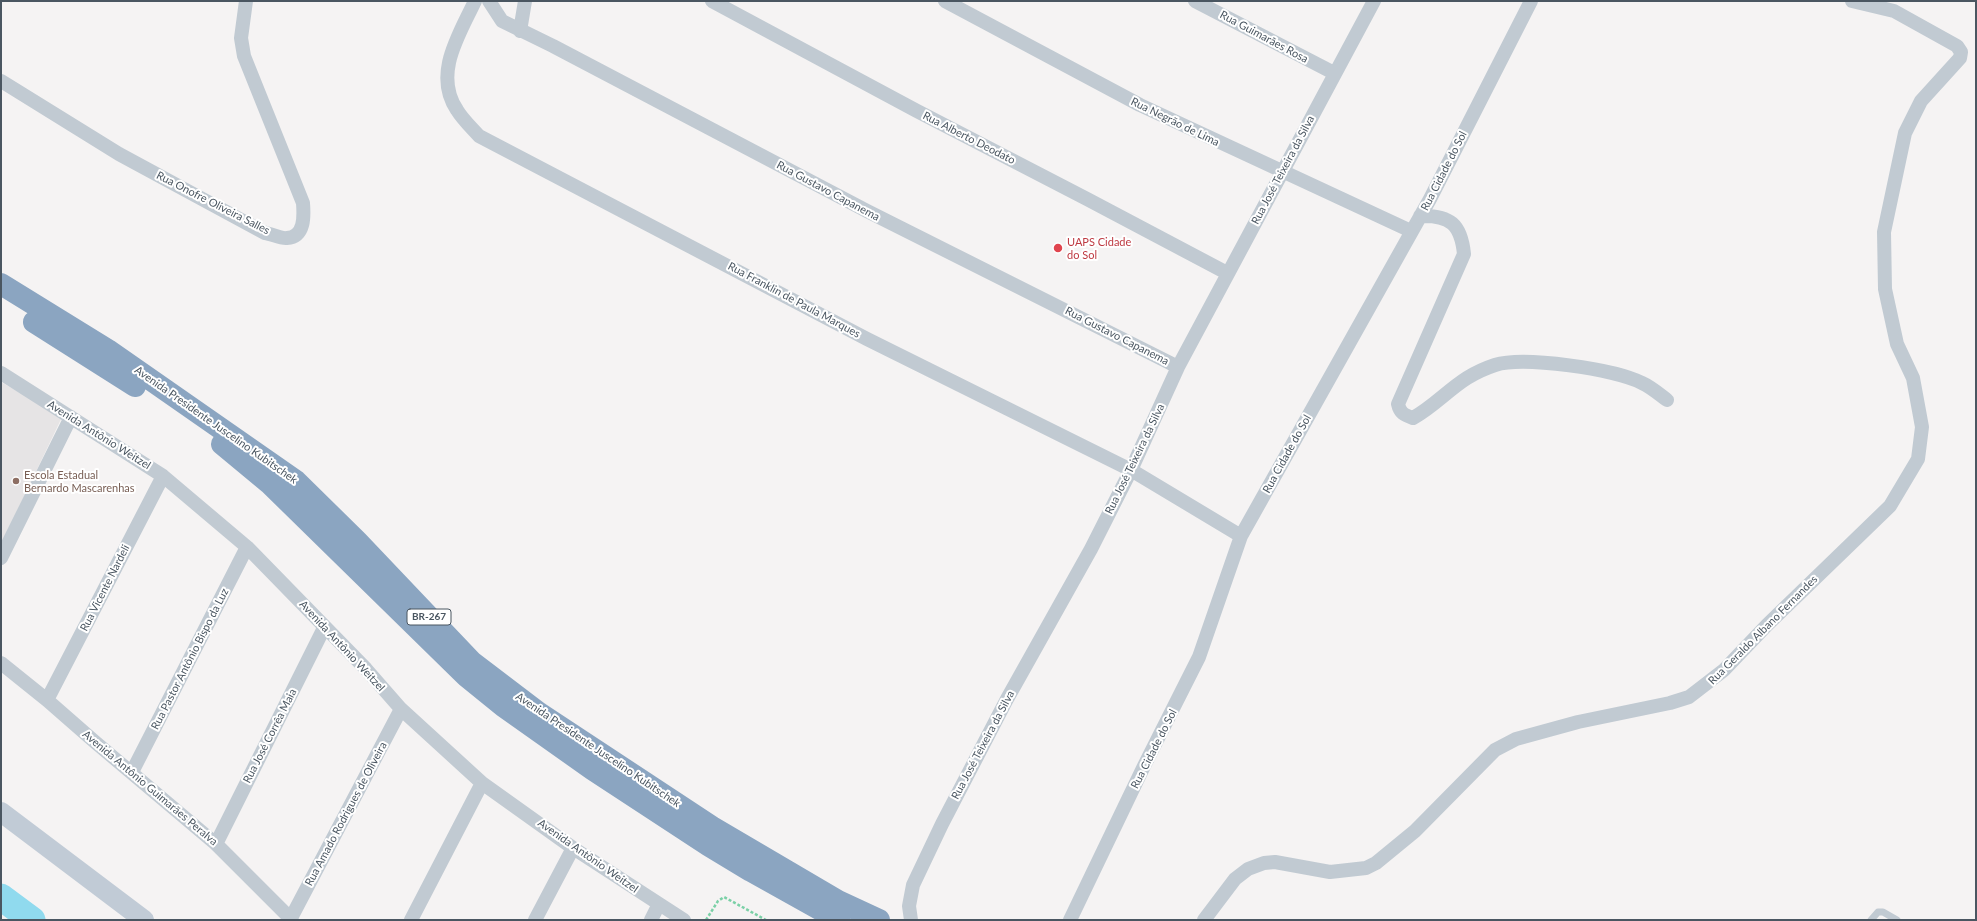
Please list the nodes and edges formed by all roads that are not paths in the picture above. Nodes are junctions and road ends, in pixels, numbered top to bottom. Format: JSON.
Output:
{"nodes":[{"id":1,"x":246,"y":1,"type":"edge"},
{"id":2,"x":524,"y":1,"type":"edge"},
{"id":3,"x":712,"y":1,"type":"edge"},
{"id":4,"x":945,"y":1,"type":"edge"},
{"id":5,"x":1195,"y":1,"type":"edge"},
{"id":6,"x":1374,"y":1,"type":"edge"},
{"id":7,"x":1531,"y":1,"type":"edge"},
{"id":8,"x":1852,"y":1,"type":"edge"},
{"id":9,"x":481,"y":2,"type":"edge"},
{"id":10,"x":520,"y":31,"type":"junction"},
{"id":11,"x":1334,"y":73,"type":"junction"},
{"id":12,"x":1,"y":81,"type":"edge"},
{"id":13,"x":1282,"y":173,"type":"junction"},
{"id":14,"x":1420,"y":216,"type":"junction"},
{"id":15,"x":1411,"y":231,"type":"junction"},
{"id":16,"x":1227,"y":273,"type":"junction"},
{"id":17,"x":1,"y":284,"type":"edge"},
{"id":18,"x":1,"y":301,"type":"edge"},
{"id":19,"x":1178,"y":367,"type":"junction"},
{"id":20,"x":1,"y":374,"type":"edge"},
{"id":21,"x":1668,"y":400,"type":"dead end"},
{"id":22,"x":71,"y":416,"type":"junction"},
{"id":23,"x":1131,"y":470,"type":"junction"},
{"id":24,"x":163,"y":476,"type":"junction"},
{"id":25,"x":1241,"y":536,"type":"junction"},
{"id":26,"x":248,"y":547,"type":"junction"},
{"id":27,"x":1,"y":558,"type":"edge"},
{"id":28,"x":324,"y":628,"type":"junction"},
{"id":29,"x":1,"y":663,"type":"edge"},
{"id":30,"x":48,"y":700,"type":"junction"},
{"id":31,"x":401,"y":709,"type":"junction"},
{"id":32,"x":132,"y":772,"type":"junction"},
{"id":33,"x":482,"y":783,"type":"junction"},
{"id":34,"x":1,"y":812,"type":"edge"},
{"id":35,"x":216,"y":844,"type":"junction"},
{"id":36,"x":573,"y":848,"type":"junction"},
{"id":37,"x":659,"y":904,"type":"junction"},
{"id":38,"x":292,"y":919,"type":"edge"},
{"id":39,"x":144,"y":920,"type":"edge"},
{"id":40,"x":411,"y":920,"type":"edge"},
{"id":41,"x":534,"y":920,"type":"edge"},
{"id":42,"x":651,"y":920,"type":"edge"},
{"id":43,"x":684,"y":920,"type":"edge"},
{"id":44,"x":839,"y":920,"type":"edge"},
{"id":45,"x":879,"y":920,"type":"edge"},
{"id":46,"x":911,"y":920,"type":"edge"},
{"id":47,"x":1070,"y":920,"type":"edge"},
{"id":48,"x":1204,"y":920,"type":"edge"},
{"id":49,"x":1871,"y":920,"type":"edge"},
{"id":50,"x":1897,"y":920,"type":"edge"}],
"edges":[{"from":1,"to":12,"type":"street","name":"Rua Onofre Oliveira Salles"},
{"from":2,"to":10,"type":"street"},
{"from":3,"to":16,"type":"street","name":"Rua Alberto Deodato"},
{"from":4,"to":13,"type":"street","name":"Rua Negrão de Lima"},
{"from":5,"to":11,"type":"street","name":"Rua Guimarães Rosa"},
{"from":6,"to":11,"type":"street","name":"Rua José Teixeira da Silva"},
{"from":7,"to":14,"type":"street","name":"Rua Cidade do Sol"},
{"from":8,"to":48,"type":"street","name":"Rua Geraldo Albano Fernandes"},
{"from":9,"to":10,"type":"street","name":"Rua Gustavo Capanema"},
{"from":9,"to":23,"type":"street","name":"Rua Franklin de Paula Marques"},
{"from":10,"to":19,"type":"street","name":"Rua Gustavo Capanema"},
{"from":11,"to":13,"type":"street","name":"Rua José Teixeira da Silva"},
{"from":13,"to":15,"type":"street","name":"Rua Negrão de Lima"},
{"from":13,"to":16,"type":"street","name":"Rua José Teixeira da Silva"},
{"from":14,"to":15,"type":"street","name":"Rua Cidade do Sol"},
{"from":14,"to":21,"type":"street"},
{"from":15,"to":25,"type":"street","name":"Rua Cidade do Sol"},
{"from":16,"to":19,"type":"street","name":"Rua José Teixeira da Silva"},
{"from":17,"to":45,"type":"highway","name":"Avenida Presidente Juscelino Kubitschek","number":"BR-267"},
{"from":18,"to":44,"type":"highway","name":"Avenida Presidente Juscelino Kubitschek","number":"BR-267"},
{"from":19,"to":23,"type":"street","name":"Rua José Teixeira da Silva"},
{"from":20,"to":22,"type":"street","name":"Avenida Antônio Weitzel"},
{"from":22,"to":24,"type":"street","name":"Avenida Antônio Weitzel"},
{"from":22,"to":27,"type":"street"},
{"from":23,"to":25,"type":"street","name":"Rua Franklin de Paula Marques"},
{"from":23,"to":46,"type":"street","name":"Rua José Teixeira da Silva"},
{"from":24,"to":26,"type":"street","name":"Avenida Antônio Weitzel"},
{"from":24,"to":30,"type":"street","name":"Rua Vicente Nardeli"},
{"from":25,"to":47,"type":"street","name":"Rua Cidade do Sol"},
{"from":26,"to":28,"type":"street","name":"Avenida Antônio Weitzel"},
{"from":26,"to":32,"type":"street","name":"Rua Pastor Antônio Bispo da Luz"},
{"from":28,"to":31,"type":"street","name":"Avenida Antônio Weitzel"},
{"from":28,"to":35,"type":"street","name":"Rua José Corrêa Maia"},
{"from":29,"to":30,"type":"street","name":"Avenida Antônio Guimarães Peralva"},
{"from":30,"to":32,"type":"street","name":"Avenida Antônio Guimarães Peralva"},
{"from":31,"to":33,"type":"street","name":"Avenida Antônio Weitzel"},
{"from":31,"to":38,"type":"street","name":"Rua Amado Rodrigues de Oliveira"},
{"from":32,"to":35,"type":"street","name":"Avenida Antônio Guimarães Peralva"},
{"from":33,"to":36,"type":"street","name":"Avenida Antônio Weitzel"},
{"from":33,"to":40,"type":"street"},
{"from":34,"to":39,"type":"main road"},
{"from":35,"to":38,"type":"street","name":"Avenida Antônio Guimarães Peralva"},
{"from":36,"to":37,"type":"street","name":"Avenida Antônio Weitzel"},
{"from":36,"to":41,"type":"street"},
{"from":37,"to":42,"type":"street"},
{"from":37,"to":43,"type":"street","name":"Avenida Antônio Weitzel"},
{"from":49,"to":50,"type":"lane"}]}
